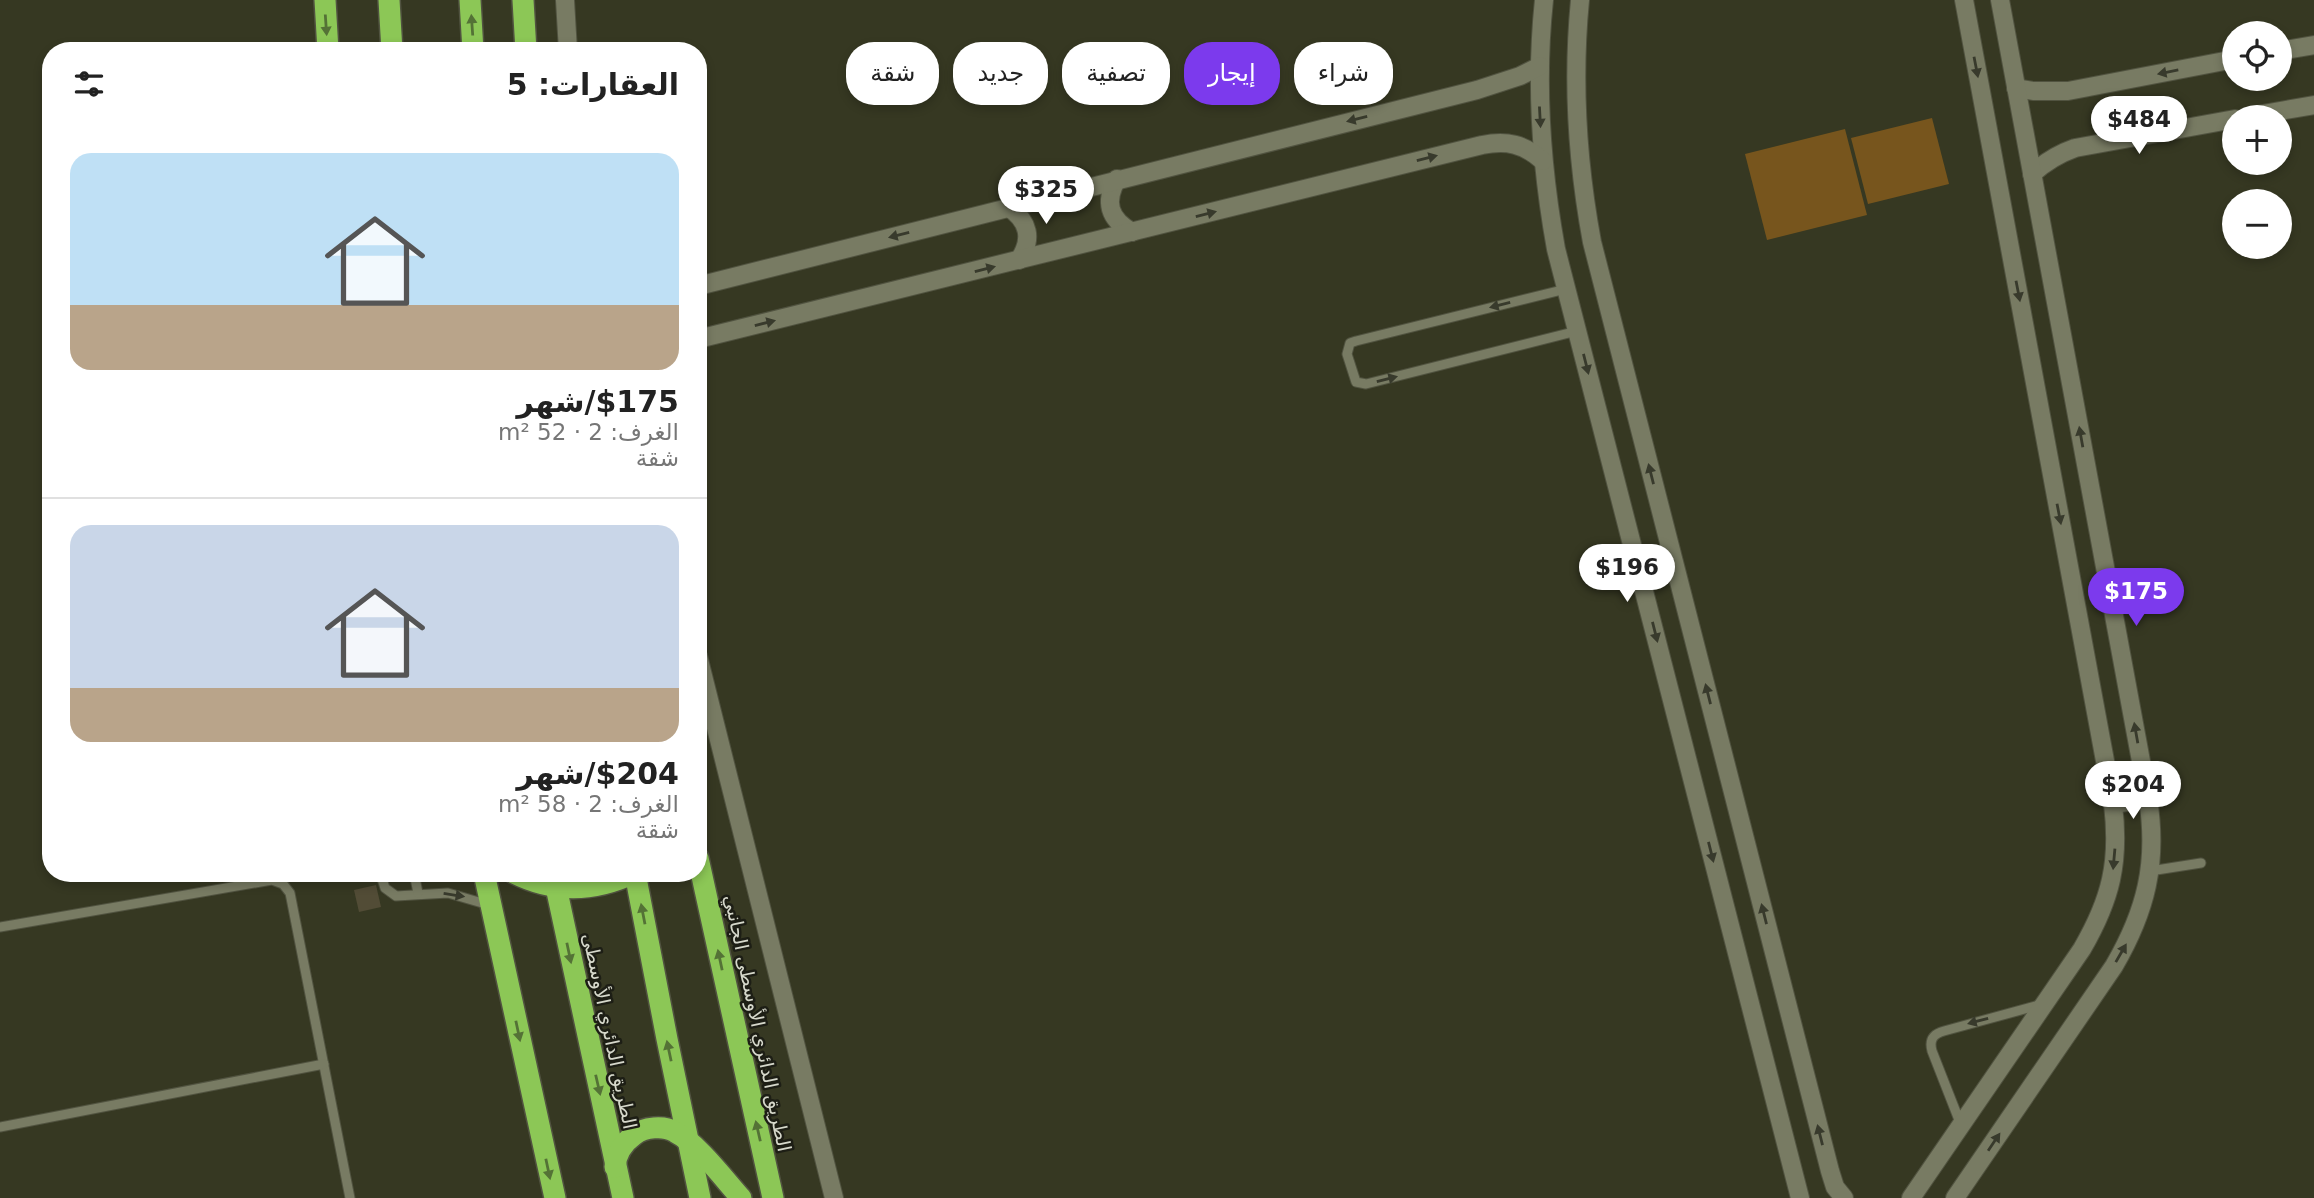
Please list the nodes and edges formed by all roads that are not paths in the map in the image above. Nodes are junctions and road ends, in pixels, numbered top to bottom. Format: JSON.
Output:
{"nodes":[{"id":1,"x":325,"y":0,"type":"edge"},
{"id":2,"x":389,"y":0,"type":"edge"},
{"id":3,"x":470,"y":0,"type":"edge"},
{"id":4,"x":523,"y":0,"type":"edge"},
{"id":5,"x":565,"y":0,"type":"edge"},
{"id":6,"x":1544,"y":0,"type":"edge"},
{"id":7,"x":1580,"y":0,"type":"edge"},
{"id":8,"x":1964,"y":0,"type":"edge"},
{"id":9,"x":2000,"y":0,"type":"edge"},
{"id":10,"x":327,"y":42,"type":"edge"},
{"id":11,"x":391,"y":42,"type":"edge"},
{"id":12,"x":472,"y":42,"type":"edge"},
{"id":13,"x":525,"y":42,"type":"edge"},
{"id":14,"x":567,"y":42,"type":"edge"},
{"id":15,"x":2314,"y":45,"type":"edge"},
{"id":16,"x":2292,"y":49,"type":"edge"},
{"id":17,"x":2222,"y":61,"type":"edge"},
{"id":18,"x":1539,"y":66,"type":"junction"},
{"id":19,"x":2016,"y":88,"type":"junction"},
{"id":20,"x":2314,"y":105,"type":"edge"},
{"id":21,"x":2292,"y":109,"type":"edge"},
{"id":22,"x":2222,"y":121,"type":"edge"},
{"id":23,"x":1543,"y":161,"type":"junction"},
{"id":24,"x":2032,"y":174,"type":"junction"},
{"id":25,"x":1117,"y":179,"type":"junction"},
{"id":26,"x":1008,"y":207,"type":"junction"},
{"id":27,"x":1132,"y":232,"type":"junction"},
{"id":28,"x":1019,"y":260,"type":"junction"},
{"id":29,"x":707,"y":284,"type":"edge"},
{"id":30,"x":1566,"y":289,"type":"junction"},
{"id":31,"x":1577,"y":331,"type":"junction"},
{"id":32,"x":707,"y":337,"type":"edge"},
{"id":33,"x":707,"y":692,"type":"edge"},
{"id":34,"x":2148,"y":800,"type":"junction"},
{"id":35,"x":2113,"y":804,"type":"junction"},
{"id":36,"x":2201,"y":863,"type":"dead end"},
{"id":37,"x":2150,"y":871,"type":"junction"},
{"id":38,"x":260,"y":882,"type":"edge"},
{"id":39,"x":279,"y":882,"type":"edge"},
{"id":40,"x":383,"y":882,"type":"edge"},
{"id":41,"x":416,"y":882,"type":"edge"},
{"id":42,"x":486,"y":882,"type":"edge"},
{"id":43,"x":554,"y":882,"type":"edge"},
{"id":44,"x":563,"y":882,"type":"edge"},
{"id":45,"x":612,"y":882,"type":"edge"},
{"id":46,"x":637,"y":882,"type":"edge"},
{"id":47,"x":703,"y":882,"type":"edge"},
{"id":48,"x":418,"y":893,"type":"junction"},
{"id":49,"x":491,"y":906,"type":"junction"},
{"id":50,"x":0,"y":927,"type":"edge"},
{"id":51,"x":2044,"y":1004,"type":"junction"},
{"id":52,"x":324,"y":1064,"type":"junction"},
{"id":53,"x":1961,"y":1125,"type":"junction"},
{"id":54,"x":0,"y":1127,"type":"edge"},
{"id":55,"x":688,"y":1141,"type":"junction"},
{"id":56,"x":615,"y":1161,"type":"junction"},
{"id":57,"x":350,"y":1198,"type":"edge"},
{"id":58,"x":555,"y":1198,"type":"edge"},
{"id":59,"x":612,"y":1198,"type":"edge"},
{"id":60,"x":623,"y":1198,"type":"edge"},
{"id":61,"x":700,"y":1198,"type":"edge"},
{"id":62,"x":741,"y":1198,"type":"edge"},
{"id":63,"x":774,"y":1198,"type":"edge"},
{"id":64,"x":834,"y":1198,"type":"edge"},
{"id":65,"x":1800,"y":1198,"type":"edge"},
{"id":66,"x":1844,"y":1198,"type":"edge"},
{"id":67,"x":1911,"y":1198,"type":"edge"},
{"id":68,"x":1955,"y":1198,"type":"edge"}],
"edges":[{"from":1,"to":10,"type":"highway","one_way":true},
{"from":2,"to":11,"type":"highway"},
{"from":12,"to":3,"type":"highway","one_way":true},
{"from":4,"to":13,"type":"highway"},
{"from":5,"to":14,"type":"street"},
{"from":6,"to":18,"type":"street"},
{"from":66,"to":7,"type":"street","one_way":true},
{"from":8,"to":35,"type":"street","one_way":true},
{"from":9,"to":19,"type":"street"},
{"from":15,"to":16,"type":"street"},
{"from":17,"to":19,"type":"street","one_way":true},
{"from":18,"to":23,"type":"street","one_way":true},
{"from":18,"to":25,"type":"street","one_way":true},
{"from":19,"to":24,"type":"street"},
{"from":20,"to":21,"type":"street"},
{"from":22,"to":24,"type":"street"},
{"from":27,"to":23,"type":"street","one_way":true},
{"from":23,"to":30,"type":"street"},
{"from":34,"to":24,"type":"street","one_way":true},
{"from":25,"to":26,"type":"street"},
{"from":25,"to":27,"type":"street"},
{"from":26,"to":28,"type":"street"},
{"from":26,"to":29,"type":"street","one_way":true},
{"from":27,"to":28,"type":"street"},
{"from":32,"to":28,"type":"street","one_way":true},
{"from":30,"to":31,"type":"street"},
{"from":30,"to":31,"type":"lane","one_way":true},
{"from":31,"to":65,"type":"street","one_way":true},
{"from":33,"to":64,"type":"street"},
{"from":34,"to":35,"type":"street"},
{"from":34,"to":37,"type":"street"},
{"from":35,"to":51,"type":"street","one_way":true},
{"from":36,"to":37,"type":"lane"},
{"from":68,"to":37,"type":"street","one_way":true},
{"from":38,"to":50,"type":"lane"},
{"from":39,"to":52,"type":"lane"},
{"from":40,"to":48,"type":"lane"},
{"from":41,"to":48,"type":"lane"},
{"from":42,"to":49,"type":"highway"},
{"from":43,"to":56,"type":"highway","name":"الطريق الدائري الأوسطى","one_way":true},
{"from":44,"to":45,"type":"highway"},
{"from":55,"to":46,"type":"highway","one_way":true},
{"from":63,"to":47,"type":"highway","name":"الطريق الدائري الأوسطى الجانبي","one_way":true},
{"from":48,"to":49,"type":"lane","one_way":true},
{"from":49,"to":58,"type":"highway","one_way":true},
{"from":51,"to":53,"type":"street"},
{"from":51,"to":53,"type":"lane","one_way":true},
{"from":52,"to":54,"type":"lane"},
{"from":52,"to":57,"type":"lane"},
{"from":53,"to":67,"type":"street"},
{"from":55,"to":56,"type":"highway"},
{"from":55,"to":61,"type":"highway"},
{"from":55,"to":62,"type":"highway"},
{"from":56,"to":59,"type":"highway"},
{"from":56,"to":60,"type":"highway","name":"الطريق الدائري الأوسطى"}]}
